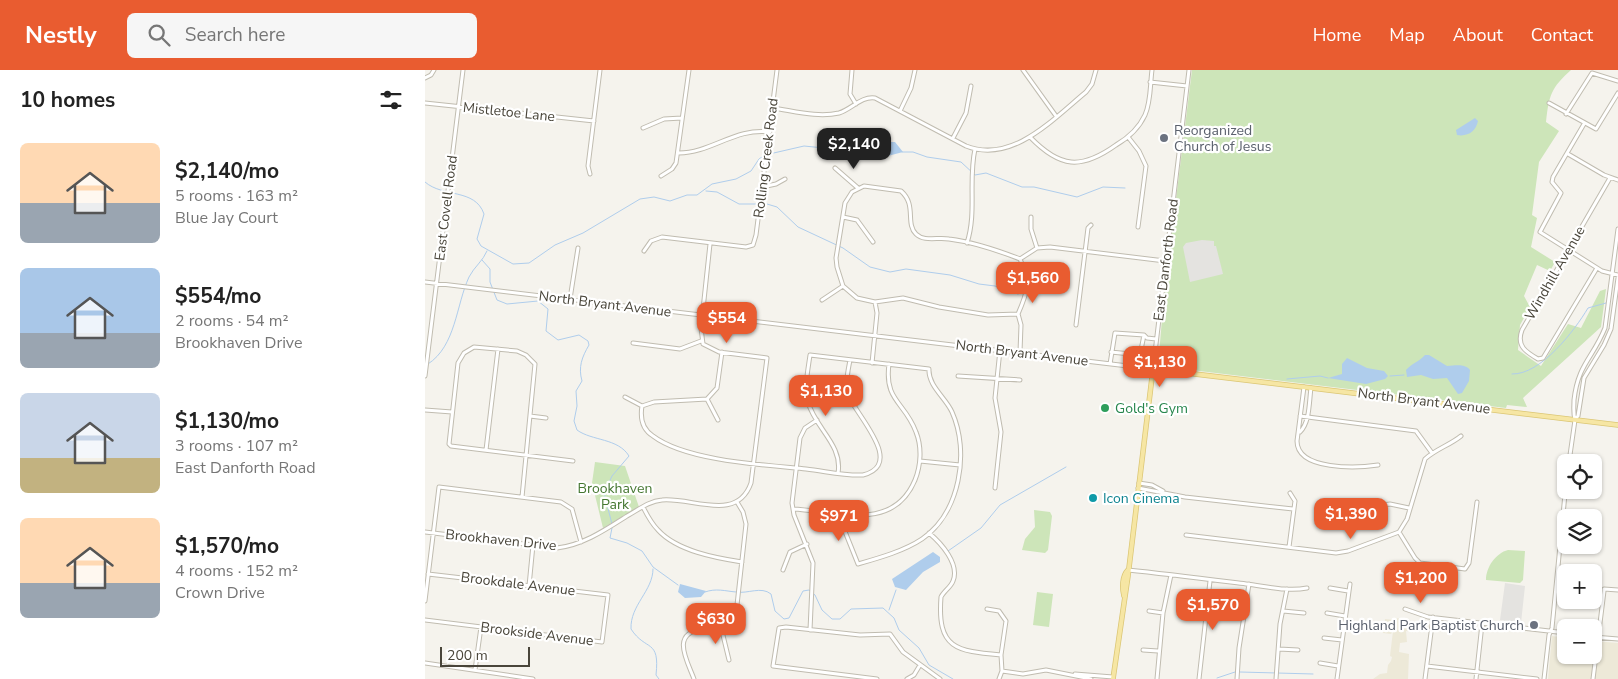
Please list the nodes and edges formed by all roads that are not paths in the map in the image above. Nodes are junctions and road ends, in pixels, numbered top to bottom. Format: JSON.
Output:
{"nodes":[{"id":1,"x":433,"y":70,"type":"edge"},
{"id":2,"x":463,"y":70,"type":"edge"},
{"id":3,"x":600,"y":70,"type":"edge"},
{"id":4,"x":689,"y":70,"type":"edge"},
{"id":5,"x":777,"y":70,"type":"edge"},
{"id":6,"x":852,"y":70,"type":"edge"},
{"id":7,"x":915,"y":70,"type":"edge"},
{"id":8,"x":1023,"y":70,"type":"edge"},
{"id":9,"x":1096,"y":70,"type":"edge"},
{"id":10,"x":1152,"y":70,"type":"edge"},
{"id":11,"x":1189,"y":70,"type":"edge"},
{"id":12,"x":425,"y":78,"type":"edge"},
{"id":13,"x":1618,"y":81,"type":"edge"},
{"id":14,"x":1150,"y":82,"type":"junction"},
{"id":15,"x":971,"y":86,"type":"dead end"},
{"id":16,"x":1187,"y":86,"type":"junction"},
{"id":17,"x":1618,"y":93,"type":"edge"},
{"id":18,"x":425,"y":103,"type":"edge"},
{"id":19,"x":857,"y":104,"type":"junction"},
{"id":20,"x":1549,"y":104,"type":"dead end"},
{"id":21,"x":459,"y":106,"type":"junction"},
{"id":22,"x":773,"y":108,"type":"junction"},
{"id":23,"x":900,"y":111,"type":"junction"},
{"id":24,"x":1566,"y":114,"type":"junction"},
{"id":25,"x":1056,"y":116,"type":"junction"},
{"id":26,"x":682,"y":118,"type":"junction"},
{"id":27,"x":593,"y":121,"type":"junction"},
{"id":28,"x":1584,"y":124,"type":"junction"},
{"id":29,"x":643,"y":128,"type":"dead end"},
{"id":30,"x":770,"y":132,"type":"junction"},
{"id":31,"x":1030,"y":137,"type":"junction"},
{"id":32,"x":1128,"y":137,"type":"junction"},
{"id":33,"x":953,"y":138,"type":"junction"},
{"id":34,"x":975,"y":149,"type":"junction"},
{"id":35,"x":679,"y":153,"type":"junction"},
{"id":36,"x":1567,"y":154,"type":"junction"},
{"id":37,"x":835,"y":168,"type":"dead end"},
{"id":38,"x":590,"y":174,"type":"dead end"},
{"id":39,"x":661,"y":176,"type":"dead end"},
{"id":40,"x":1610,"y":178,"type":"junction"},
{"id":41,"x":785,"y":179,"type":"dead end"},
{"id":42,"x":1618,"y":180,"type":"edge"},
{"id":43,"x":762,"y":187,"type":"junction"},
{"id":44,"x":858,"y":188,"type":"junction"},
{"id":45,"x":843,"y":216,"type":"junction"},
{"id":46,"x":1031,"y":217,"type":"dead end"},
{"id":47,"x":1091,"y":225,"type":"dead end"},
{"id":48,"x":1138,"y":227,"type":"dead end"},
{"id":49,"x":1618,"y":228,"type":"edge"},
{"id":50,"x":873,"y":242,"type":"dead end"},
{"id":51,"x":967,"y":243,"type":"junction"},
{"id":52,"x":709,"y":244,"type":"junction"},
{"id":53,"x":1617,"y":246,"type":"edge"},
{"id":54,"x":578,"y":248,"type":"dead end"},
{"id":55,"x":1037,"y":248,"type":"junction"},
{"id":56,"x":644,"y":251,"type":"dead end"},
{"id":57,"x":1085,"y":251,"type":"junction"},
{"id":58,"x":1567,"y":251,"type":"junction"},
{"id":59,"x":1020,"y":259,"type":"junction"},
{"id":60,"x":1165,"y":262,"type":"junction"},
{"id":61,"x":1597,"y":268,"type":"junction"},
{"id":62,"x":1612,"y":274,"type":"junction"},
{"id":63,"x":1618,"y":277,"type":"edge"},
{"id":64,"x":425,"y":282,"type":"edge"},
{"id":65,"x":437,"y":283,"type":"junction"},
{"id":66,"x":843,"y":286,"type":"junction"},
{"id":67,"x":570,"y":299,"type":"junction"},
{"id":68,"x":822,"y":300,"type":"dead end"},
{"id":69,"x":875,"y":302,"type":"junction"},
{"id":70,"x":1018,"y":314,"type":"junction"},
{"id":71,"x":702,"y":315,"type":"junction"},
{"id":72,"x":1075,"y":325,"type":"dead end"},
{"id":73,"x":1144,"y":335,"type":"junction"},
{"id":74,"x":874,"y":336,"type":"junction"},
{"id":75,"x":1157,"y":339,"type":"junction"},
{"id":76,"x":701,"y":341,"type":"junction"},
{"id":77,"x":633,"y":343,"type":"dead end"},
{"id":78,"x":498,"y":349,"type":"junction"},
{"id":79,"x":1000,"y":350,"type":"junction"},
{"id":80,"x":722,"y":352,"type":"junction"},
{"id":81,"x":1020,"y":352,"type":"junction"},
{"id":82,"x":1111,"y":352,"type":"junction"},
{"id":83,"x":850,"y":360,"type":"junction"},
{"id":84,"x":872,"y":363,"type":"junction"},
{"id":85,"x":889,"y":364,"type":"junction"},
{"id":86,"x":1110,"y":364,"type":"junction"},
{"id":87,"x":1153,"y":369,"type":"junction"},
{"id":88,"x":425,"y":376,"type":"edge"},
{"id":89,"x":958,"y":376,"type":"dead end"},
{"id":90,"x":997,"y":378,"type":"junction"},
{"id":91,"x":1020,"y":380,"type":"dead end"},
{"id":92,"x":1303,"y":387,"type":"junction"},
{"id":93,"x":1311,"y":388,"type":"junction"},
{"id":94,"x":625,"y":397,"type":"dead end"},
{"id":95,"x":707,"y":400,"type":"junction"},
{"id":96,"x":642,"y":406,"type":"junction"},
{"id":97,"x":425,"y":410,"type":"edge"},
{"id":98,"x":452,"y":412,"type":"junction"},
{"id":99,"x":530,"y":416,"type":"junction"},
{"id":100,"x":1301,"y":416,"type":"junction"},
{"id":101,"x":1307,"y":417,"type":"junction"},
{"id":102,"x":546,"y":418,"type":"dead end"},
{"id":103,"x":718,"y":420,"type":"dead end"},
{"id":104,"x":817,"y":420,"type":"junction"},
{"id":105,"x":1575,"y":420,"type":"junction"},
{"id":106,"x":1618,"y":426,"type":"edge"},
{"id":107,"x":1299,"y":433,"type":"junction"},
{"id":108,"x":1461,"y":436,"type":"dead end"},
{"id":109,"x":486,"y":450,"type":"junction"},
{"id":110,"x":1432,"y":453,"type":"junction"},
{"id":111,"x":1570,"y":454,"type":"edge"},
{"id":112,"x":526,"y":456,"type":"junction"},
{"id":113,"x":573,"y":461,"type":"dead end"},
{"id":114,"x":920,"y":461,"type":"junction"},
{"id":115,"x":754,"y":463,"type":"junction"},
{"id":116,"x":960,"y":465,"type":"junction"},
{"id":117,"x":1378,"y":465,"type":"dead end"},
{"id":118,"x":796,"y":468,"type":"junction"},
{"id":119,"x":838,"y":473,"type":"junction"},
{"id":120,"x":1139,"y":483,"type":"junction"},
{"id":121,"x":995,"y":488,"type":"dead end"},
{"id":122,"x":1138,"y":488,"type":"junction"},
{"id":123,"x":1166,"y":492,"type":"junction"},
{"id":124,"x":1291,"y":494,"type":"dead end"},
{"id":125,"x":522,"y":498,"type":"junction"},
{"id":126,"x":1564,"y":499,"type":"edge"},
{"id":127,"x":737,"y":502,"type":"junction"},
{"id":128,"x":1477,"y":502,"type":"dead end"},
{"id":129,"x":643,"y":507,"type":"junction"},
{"id":130,"x":1409,"y":508,"type":"junction"},
{"id":131,"x":793,"y":509,"type":"junction"},
{"id":132,"x":1293,"y":509,"type":"junction"},
{"id":133,"x":1336,"y":511,"type":"dead end"},
{"id":134,"x":843,"y":515,"type":"junction"},
{"id":135,"x":425,"y":532,"type":"edge"},
{"id":136,"x":1399,"y":532,"type":"junction"},
{"id":137,"x":433,"y":533,"type":"junction"},
{"id":138,"x":929,"y":534,"type":"junction"},
{"id":139,"x":1186,"y":535,"type":"dead end"},
{"id":140,"x":581,"y":542,"type":"junction"},
{"id":141,"x":807,"y":544,"type":"junction"},
{"id":142,"x":533,"y":545,"type":"junction"},
{"id":143,"x":1289,"y":547,"type":"junction"},
{"id":144,"x":743,"y":562,"type":"junction"},
{"id":145,"x":783,"y":570,"type":"dead end"},
{"id":146,"x":1127,"y":570,"type":"junction"},
{"id":147,"x":428,"y":574,"type":"junction"},
{"id":148,"x":1171,"y":575,"type":"junction"},
{"id":149,"x":1210,"y":581,"type":"junction"},
{"id":150,"x":1249,"y":584,"type":"junction"},
{"id":151,"x":1349,"y":584,"type":"dead end"},
{"id":152,"x":529,"y":586,"type":"junction"},
{"id":153,"x":1307,"y":588,"type":"dead end"},
{"id":154,"x":1330,"y":588,"type":"dead end"},
{"id":155,"x":1287,"y":589,"type":"junction"},
{"id":156,"x":1348,"y":590,"type":"junction"},
{"id":157,"x":1618,"y":590,"type":"edge"},
{"id":158,"x":608,"y":595,"type":"joint"},
{"id":159,"x":425,"y":601,"type":"edge"},
{"id":160,"x":987,"y":609,"type":"dead end"},
{"id":161,"x":1405,"y":609,"type":"dead end"},
{"id":162,"x":1149,"y":611,"type":"dead end"},
{"id":163,"x":1283,"y":611,"type":"junction"},
{"id":164,"x":1163,"y":613,"type":"junction"},
{"id":165,"x":1304,"y":613,"type":"dead end"},
{"id":166,"x":1327,"y":614,"type":"dead end"},
{"id":167,"x":1345,"y":616,"type":"junction"},
{"id":168,"x":1433,"y":618,"type":"junction"},
{"id":169,"x":1599,"y":619,"type":"edge"},
{"id":170,"x":425,"y":620,"type":"edge"},
{"id":171,"x":1482,"y":624,"type":"junction"},
{"id":172,"x":481,"y":627,"type":"junction"},
{"id":173,"x":721,"y":627,"type":"junction"},
{"id":174,"x":810,"y":630,"type":"junction"},
{"id":175,"x":1551,"y":631,"type":"junction"},
{"id":176,"x":1557,"y":632,"type":"edge"},
{"id":177,"x":1324,"y":638,"type":"dead end"},
{"id":178,"x":1602,"y":638,"type":"edge"},
{"id":179,"x":1342,"y":640,"type":"junction"},
{"id":180,"x":1618,"y":640,"type":"edge"},
{"id":181,"x":1279,"y":649,"type":"junction"},
{"id":182,"x":1143,"y":650,"type":"dead end"},
{"id":183,"x":1298,"y":650,"type":"dead end"},
{"id":184,"x":1158,"y":651,"type":"junction"},
{"id":185,"x":1001,"y":656,"type":"junction"},
{"id":186,"x":729,"y":660,"type":"dead end"},
{"id":187,"x":1320,"y":663,"type":"dead end"},
{"id":188,"x":425,"y":664,"type":"edge"},
{"id":189,"x":1594,"y":664,"type":"edge"},
{"id":190,"x":920,"y":665,"type":"junction"},
{"id":191,"x":1338,"y":666,"type":"junction"},
{"id":192,"x":1427,"y":666,"type":"junction"},
{"id":193,"x":475,"y":670,"type":"junction"},
{"id":194,"x":1002,"y":671,"type":"junction"},
{"id":195,"x":1477,"y":672,"type":"junction"},
{"id":196,"x":1072,"y":674,"type":"junction"},
{"id":197,"x":1277,"y":675,"type":"edge"},
{"id":198,"x":1113,"y":678,"type":"edge"},
{"id":199,"x":533,"y":679,"type":"edge"},
{"id":200,"x":694,"y":679,"type":"edge"},
{"id":201,"x":877,"y":679,"type":"edge"},
{"id":202,"x":907,"y":679,"type":"edge"},
{"id":203,"x":940,"y":679,"type":"edge"},
{"id":204,"x":999,"y":679,"type":"edge"},
{"id":205,"x":1091,"y":679,"type":"edge"},
{"id":206,"x":1157,"y":679,"type":"edge"},
{"id":207,"x":1199,"y":679,"type":"edge"},
{"id":208,"x":1237,"y":679,"type":"edge"},
{"id":209,"x":1337,"y":679,"type":"edge"},
{"id":210,"x":1425,"y":679,"type":"edge"},
{"id":211,"x":1476,"y":679,"type":"edge"},
{"id":212,"x":1537,"y":679,"type":"edge"},
{"id":213,"x":1544,"y":679,"type":"edge"},
{"id":214,"x":1593,"y":679,"type":"edge"}],
"edges":[{"from":1,"to":12,"type":"street"},
{"from":2,"to":21,"type":"street","name":"East Covell Road"},
{"from":3,"to":27,"type":"street"},
{"from":4,"to":26,"type":"street"},
{"from":5,"to":22,"type":"street","name":"Rolling Creek Road"},
{"from":6,"to":19,"type":"street"},
{"from":7,"to":23,"type":"street"},
{"from":8,"to":25,"type":"street"},
{"from":9,"to":25,"type":"street"},
{"from":10,"to":14,"type":"street"},
{"from":11,"to":16,"type":"street","name":"East Danforth Road"},
{"from":13,"to":24,"type":"street"},
{"from":14,"to":16,"type":"street"},
{"from":14,"to":32,"type":"street"},
{"from":15,"to":33,"type":"street"},
{"from":16,"to":60,"type":"street","name":"East Danforth Road"},
{"from":17,"to":28,"type":"street"},
{"from":18,"to":21,"type":"street","name":"Mistletoe Lane"},
{"from":19,"to":22,"type":"street"},
{"from":19,"to":23,"type":"street"},
{"from":20,"to":24,"type":"street"},
{"from":21,"to":27,"type":"street","name":"Mistletoe Lane"},
{"from":21,"to":65,"type":"street","name":"East Covell Road"},
{"from":22,"to":30,"type":"street","name":"Rolling Creek Road"},
{"from":23,"to":33,"type":"street"},
{"from":24,"to":28,"type":"street"},
{"from":25,"to":31,"type":"street"},
{"from":26,"to":29,"type":"street"},
{"from":26,"to":35,"type":"street"},
{"from":27,"to":38,"type":"street"},
{"from":28,"to":36,"type":"street"},
{"from":30,"to":35,"type":"street"},
{"from":30,"to":43,"type":"street","name":"Rolling Creek Road"},
{"from":31,"to":32,"type":"street"},
{"from":31,"to":34,"type":"street"},
{"from":32,"to":48,"type":"street"},
{"from":33,"to":34,"type":"street"},
{"from":34,"to":51,"type":"street"},
{"from":35,"to":39,"type":"street"},
{"from":36,"to":40,"type":"street"},
{"from":36,"to":58,"type":"street"},
{"from":37,"to":44,"type":"street"},
{"from":40,"to":42,"type":"street"},
{"from":40,"to":58,"type":"street","name":"Windhill Avenue"},
{"from":41,"to":43,"type":"street"},
{"from":43,"to":52,"type":"street","name":"Rolling Creek Road"},
{"from":44,"to":45,"type":"street"},
{"from":44,"to":51,"type":"street"},
{"from":45,"to":50,"type":"street"},
{"from":45,"to":66,"type":"street"},
{"from":46,"to":55,"type":"street"},
{"from":47,"to":57,"type":"street"},
{"from":49,"to":53,"type":"street"},
{"from":51,"to":59,"type":"street"},
{"from":52,"to":56,"type":"street"},
{"from":52,"to":71,"type":"street"},
{"from":53,"to":62,"type":"street"},
{"from":54,"to":67,"type":"street"},
{"from":55,"to":57,"type":"street"},
{"from":55,"to":59,"type":"street"},
{"from":57,"to":60,"type":"street"},
{"from":57,"to":72,"type":"street"},
{"from":58,"to":61,"type":"street"},
{"from":58,"to":61,"type":"street","name":"Windhill Avenue"},
{"from":59,"to":70,"type":"street"},
{"from":60,"to":75,"type":"street","name":"East Danforth Road"},
{"from":61,"to":62,"type":"street"},
{"from":62,"to":63,"type":"street"},
{"from":62,"to":105,"type":"street"},
{"from":63,"to":105,"type":"street"},
{"from":64,"to":65,"type":"street","name":"North Bryant Avenue"},
{"from":65,"to":67,"type":"street","name":"North Bryant Avenue"},
{"from":65,"to":88,"type":"street","name":"East Covell Road"},
{"from":66,"to":68,"type":"street"},
{"from":66,"to":69,"type":"street"},
{"from":67,"to":71,"type":"street","name":"North Bryant Avenue"},
{"from":69,"to":70,"type":"street"},
{"from":69,"to":74,"type":"street"},
{"from":70,"to":81,"type":"street"},
{"from":71,"to":74,"type":"street","name":"North Bryant Avenue"},
{"from":71,"to":76,"type":"street"},
{"from":73,"to":75,"type":"street"},
{"from":73,"to":82,"type":"street"},
{"from":73,"to":82,"type":"street"},
{"from":74,"to":79,"type":"street","name":"North Bryant Avenue"},
{"from":74,"to":84,"type":"street"},
{"from":75,"to":87,"type":"street","name":"East Danforth Road"},
{"from":76,"to":77,"type":"street"},
{"from":76,"to":80,"type":"street"},
{"from":78,"to":98,"type":"street"},
{"from":78,"to":99,"type":"street"},
{"from":78,"to":109,"type":"street"},
{"from":79,"to":81,"type":"street","name":"North Bryant Avenue"},
{"from":79,"to":90,"type":"street"},
{"from":80,"to":95,"type":"street"},
{"from":80,"to":115,"type":"street"},
{"from":81,"to":86,"type":"street","name":"North Bryant Avenue"},
{"from":82,"to":86,"type":"street"},
{"from":83,"to":84,"type":"street"},
{"from":83,"to":104,"type":"street"},
{"from":83,"to":119,"type":"street"},
{"from":84,"to":85,"type":"street"},
{"from":85,"to":114,"type":"street"},
{"from":85,"to":116,"type":"street"},
{"from":86,"to":87,"type":"street","name":"North Bryant Avenue"},
{"from":87,"to":92,"type":"main road","name":"North Bryant Avenue"},
{"from":87,"to":120,"type":"main road","name":"East Danforth Road"},
{"from":89,"to":90,"type":"street"},
{"from":90,"to":91,"type":"street"},
{"from":90,"to":121,"type":"street"},
{"from":92,"to":93,"type":"main road","name":"North Bryant Avenue"},
{"from":92,"to":100,"type":"street"},
{"from":93,"to":101,"type":"street"},
{"from":93,"to":105,"type":"main road","name":"North Bryant Avenue"},
{"from":94,"to":96,"type":"street"},
{"from":95,"to":96,"type":"street"},
{"from":95,"to":103,"type":"street"},
{"from":96,"to":115,"type":"street"},
{"from":97,"to":98,"type":"street"},
{"from":98,"to":109,"type":"street"},
{"from":99,"to":102,"type":"street"},
{"from":99,"to":112,"type":"street"},
{"from":100,"to":101,"type":"street"},
{"from":100,"to":107,"type":"street"},
{"from":101,"to":107,"type":"street"},
{"from":101,"to":110,"type":"street"},
{"from":104,"to":118,"type":"street"},
{"from":104,"to":119,"type":"street"},
{"from":105,"to":106,"type":"main road","name":"North Bryant Avenue"},
{"from":105,"to":111,"type":"street"},
{"from":107,"to":117,"type":"street"},
{"from":108,"to":110,"type":"street"},
{"from":109,"to":112,"type":"street"},
{"from":110,"to":130,"type":"street"},
{"from":112,"to":113,"type":"street"},
{"from":112,"to":125,"type":"street"},
{"from":114,"to":116,"type":"street"},
{"from":114,"to":134,"type":"street"},
{"from":115,"to":118,"type":"street"},
{"from":115,"to":127,"type":"street"},
{"from":116,"to":138,"type":"street"},
{"from":118,"to":119,"type":"street"},
{"from":118,"to":131,"type":"street"},
{"from":120,"to":122,"type":"main road","name":"East Danforth Road"},
{"from":120,"to":123,"type":"street"},
{"from":122,"to":123,"type":"street"},
{"from":122,"to":146,"type":"main road","name":"East Danforth Road"},
{"from":123,"to":132,"type":"street"},
{"from":124,"to":132,"type":"street"},
{"from":125,"to":137,"type":"street"},
{"from":125,"to":140,"type":"street"},
{"from":126,"to":175,"type":"street"},
{"from":127,"to":129,"type":"street","name":"Brookhaven Drive"},
{"from":127,"to":144,"type":"street"},
{"from":128,"to":136,"type":"street"},
{"from":129,"to":140,"type":"street","name":"Brookhaven Drive"},
{"from":129,"to":144,"type":"street"},
{"from":130,"to":133,"type":"street"},
{"from":130,"to":136,"type":"street"},
{"from":131,"to":134,"type":"street"},
{"from":131,"to":141,"type":"street"},
{"from":132,"to":143,"type":"street"},
{"from":134,"to":138,"type":"street"},
{"from":135,"to":137,"type":"street","name":"Brookhaven Drive"},
{"from":136,"to":143,"type":"street"},
{"from":137,"to":142,"type":"street","name":"Brookhaven Drive"},
{"from":137,"to":147,"type":"street"},
{"from":138,"to":185,"type":"street"},
{"from":139,"to":143,"type":"street"},
{"from":140,"to":142,"type":"street","name":"Brookhaven Drive"},
{"from":141,"to":145,"type":"street"},
{"from":141,"to":174,"type":"street"},
{"from":142,"to":152,"type":"street"},
{"from":144,"to":173,"type":"street"},
{"from":146,"to":148,"type":"street"},
{"from":146,"to":198,"type":"main road","name":"East Danforth Road"},
{"from":147,"to":152,"type":"street","name":"Brookdale Avenue"},
{"from":147,"to":159,"type":"street"},
{"from":148,"to":149,"type":"street"},
{"from":148,"to":164,"type":"street"},
{"from":149,"to":150,"type":"street"},
{"from":149,"to":207,"type":"street"},
{"from":150,"to":155,"type":"street"},
{"from":150,"to":208,"type":"street"},
{"from":151,"to":156,"type":"street"},
{"from":152,"to":158,"type":"street","name":"Brookdale Avenue"},
{"from":153,"to":155,"type":"street"},
{"from":154,"to":156,"type":"street"},
{"from":155,"to":163,"type":"street"},
{"from":156,"to":167,"type":"street"},
{"from":157,"to":169,"type":"street"},
{"from":158,"to":172,"type":"street","name":"Brookside Avenue"},
{"from":160,"to":185,"type":"street"},
{"from":161,"to":168,"type":"street"},
{"from":162,"to":164,"type":"street"},
{"from":163,"to":165,"type":"street"},
{"from":163,"to":181,"type":"street"},
{"from":164,"to":184,"type":"street"},
{"from":166,"to":167,"type":"street"},
{"from":167,"to":179,"type":"street"},
{"from":168,"to":171,"type":"street"},
{"from":168,"to":192,"type":"street"},
{"from":170,"to":172,"type":"street","name":"Brookside Avenue"},
{"from":171,"to":175,"type":"street"},
{"from":171,"to":195,"type":"street"},
{"from":172,"to":193,"type":"street"},
{"from":173,"to":186,"type":"street"},
{"from":173,"to":200,"type":"street"},
{"from":174,"to":190,"type":"street"},
{"from":174,"to":201,"type":"street"},
{"from":175,"to":176,"type":"street"},
{"from":175,"to":213,"type":"street"},
{"from":177,"to":179,"type":"street"},
{"from":178,"to":180,"type":"street"},
{"from":179,"to":191,"type":"street"},
{"from":181,"to":183,"type":"street"},
{"from":181,"to":197,"type":"street"},
{"from":182,"to":184,"type":"street"},
{"from":184,"to":206,"type":"street"},
{"from":185,"to":194,"type":"street"},
{"from":187,"to":191,"type":"street"},
{"from":188,"to":193,"type":"street"},
{"from":189,"to":214,"type":"street"},
{"from":190,"to":202,"type":"street"},
{"from":190,"to":203,"type":"street"},
{"from":191,"to":209,"type":"street"},
{"from":192,"to":195,"type":"street"},
{"from":192,"to":210,"type":"street"},
{"from":193,"to":199,"type":"street"},
{"from":194,"to":196,"type":"street"},
{"from":194,"to":204,"type":"street"},
{"from":195,"to":211,"type":"street"},
{"from":195,"to":212,"type":"street"},
{"from":196,"to":198,"type":"street"},
{"from":196,"to":205,"type":"street"}]}
